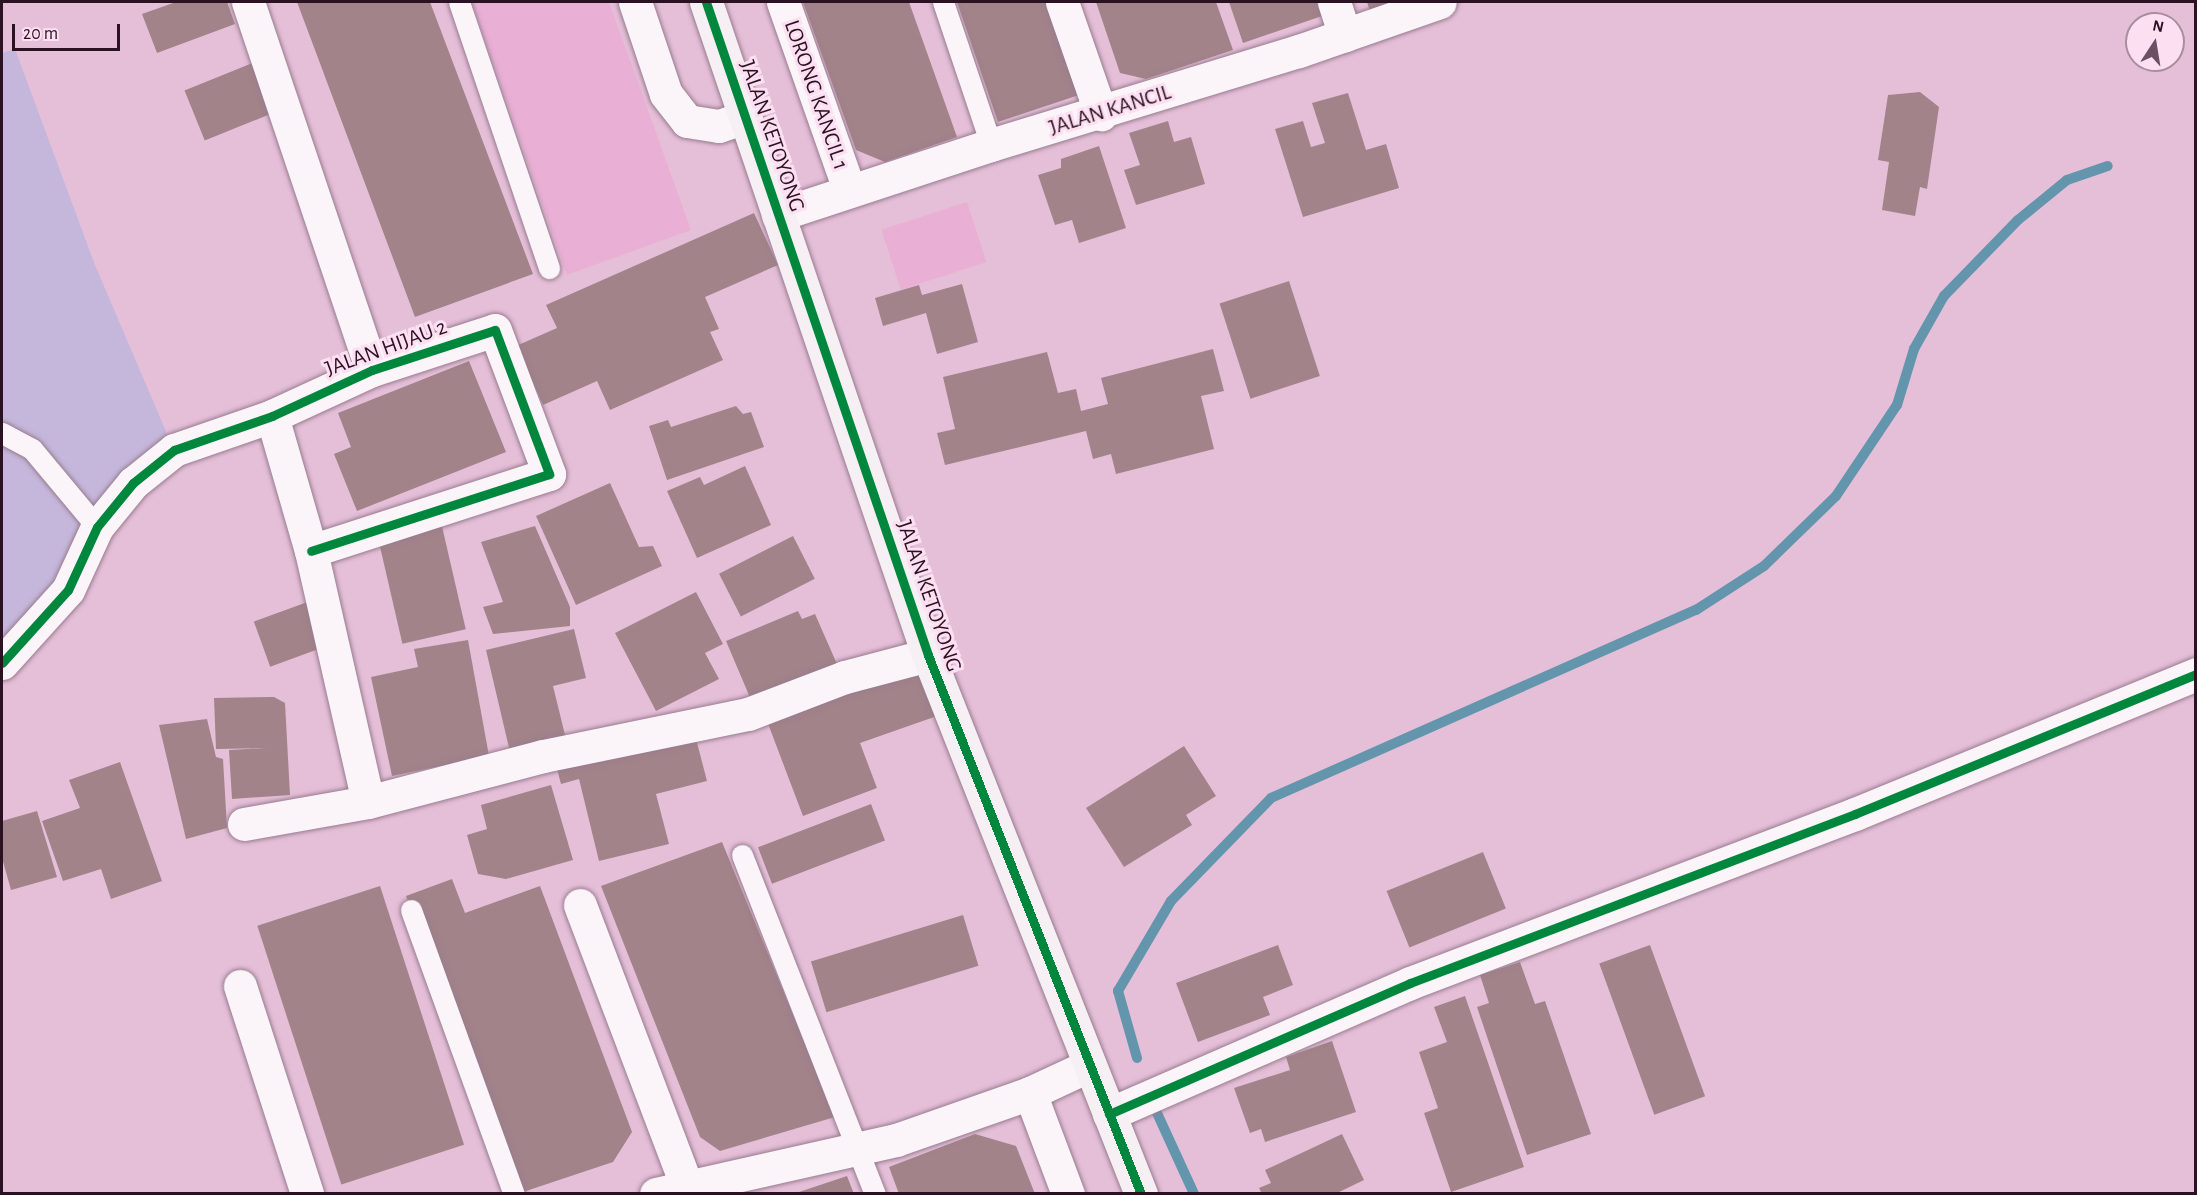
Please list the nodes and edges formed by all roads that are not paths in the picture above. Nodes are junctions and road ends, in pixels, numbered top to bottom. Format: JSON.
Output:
{"nodes":[{"id":1,"x":248,"y":2,"type":"edge"},
{"id":2,"x":459,"y":2,"type":"edge"},
{"id":3,"x":635,"y":2,"type":"edge"},
{"id":4,"x":706,"y":2,"type":"edge"},
{"id":5,"x":783,"y":2,"type":"edge"},
{"id":6,"x":943,"y":2,"type":"edge"},
{"id":7,"x":1062,"y":2,"type":"edge"},
{"id":8,"x":1334,"y":2,"type":"edge"},
{"id":9,"x":1440,"y":2,"type":"edge"},
{"id":10,"x":1345,"y":35,"type":"junction"},
{"id":11,"x":1101,"y":114,"type":"junction"},
{"id":12,"x":745,"y":117,"type":"junction"},
{"id":13,"x":991,"y":145,"type":"junction"},
{"id":14,"x":849,"y":189,"type":"junction"},
{"id":15,"x":778,"y":215,"type":"junction"},
{"id":16,"x":549,"y":268,"type":"dead end"},
{"id":17,"x":372,"y":370,"type":"junction"},
{"id":18,"x":272,"y":416,"type":"junction"},
{"id":19,"x":2,"y":433,"type":"edge"},
{"id":20,"x":98,"y":527,"type":"junction"},
{"id":21,"x":311,"y":551,"type":"junction"},
{"id":22,"x":928,"y":655,"type":"junction"},
{"id":23,"x":2,"y":663,"type":"edge"},
{"id":24,"x":2196,"y":674,"type":"edge"},
{"id":25,"x":368,"y":802,"type":"junction"},
{"id":26,"x":244,"y":824,"type":"dead end"},
{"id":27,"x":742,"y":855,"type":"dead end"},
{"id":28,"x":580,"y":905,"type":"dead end"},
{"id":29,"x":411,"y":910,"type":"dead end"},
{"id":30,"x":240,"y":986,"type":"dead end"},
{"id":31,"x":1090,"y":1065,"type":"junction"},
{"id":32,"x":1030,"y":1093,"type":"junction"},
{"id":33,"x":1109,"y":1114,"type":"junction"},
{"id":34,"x":856,"y":1148,"type":"junction"},
{"id":35,"x":688,"y":1190,"type":"edge"},
{"id":36,"x":307,"y":1194,"type":"edge"},
{"id":37,"x":514,"y":1194,"type":"edge"},
{"id":38,"x":656,"y":1194,"type":"edge"},
{"id":39,"x":875,"y":1194,"type":"edge"},
{"id":40,"x":1068,"y":1194,"type":"edge"},
{"id":41,"x":1141,"y":1194,"type":"edge"}],
"edges":[{"from":1,"to":17,"type":"street","name":"JALAN HIJAU 2"},
{"from":2,"to":16,"type":"lane"},
{"from":3,"to":12,"type":"street"},
{"from":4,"to":12,"type":"street","name":"JALAN KETOYONG"},
{"from":5,"to":14,"type":"street","name":"LORONG KANCIL 1"},
{"from":6,"to":13,"type":"lane"},
{"from":7,"to":11,"type":"street"},
{"from":8,"to":10,"type":"street"},
{"from":9,"to":10,"type":"street","name":"JALAN KANCIL"},
{"from":10,"to":11,"type":"street","name":"JALAN KANCIL"},
{"from":11,"to":13,"type":"street","name":"JALAN KANCIL"},
{"from":12,"to":15,"type":"street","name":"JALAN KETOYONG"},
{"from":13,"to":14,"type":"street","name":"JALAN KANCIL"},
{"from":14,"to":15,"type":"street","name":"JALAN KANCIL"},
{"from":15,"to":22,"type":"street","name":"JALAN KETOYONG"},
{"from":17,"to":18,"type":"street","name":"JALAN HIJAU 2"},
{"from":17,"to":21,"type":"street","name":"JALAN HIJAU 2"},
{"from":18,"to":20,"type":"street","name":"JALAN HIJAU 2"},
{"from":18,"to":21,"type":"street"},
{"from":19,"to":20,"type":"lane"},
{"from":20,"to":23,"type":"street","name":"JALAN HIJAU 2"},
{"from":21,"to":25,"type":"street"},
{"from":22,"to":25,"type":"street"},
{"from":22,"to":31,"type":"street","name":"JALAN KETOYONG"},
{"from":24,"to":33,"type":"street"},
{"from":25,"to":26,"type":"street"},
{"from":27,"to":34,"type":"lane"},
{"from":28,"to":35,"type":"street"},
{"from":29,"to":37,"type":"lane"},
{"from":30,"to":36,"type":"street"},
{"from":31,"to":32,"type":"street"},
{"from":31,"to":33,"type":"street","name":"JALAN KETOYONG"},
{"from":32,"to":34,"type":"street"},
{"from":32,"to":40,"type":"street"},
{"from":33,"to":41,"type":"street","name":"JALAN KETOYONG"},
{"from":34,"to":35,"type":"street"},
{"from":34,"to":39,"type":"lane"},
{"from":35,"to":38,"type":"street"}]}
